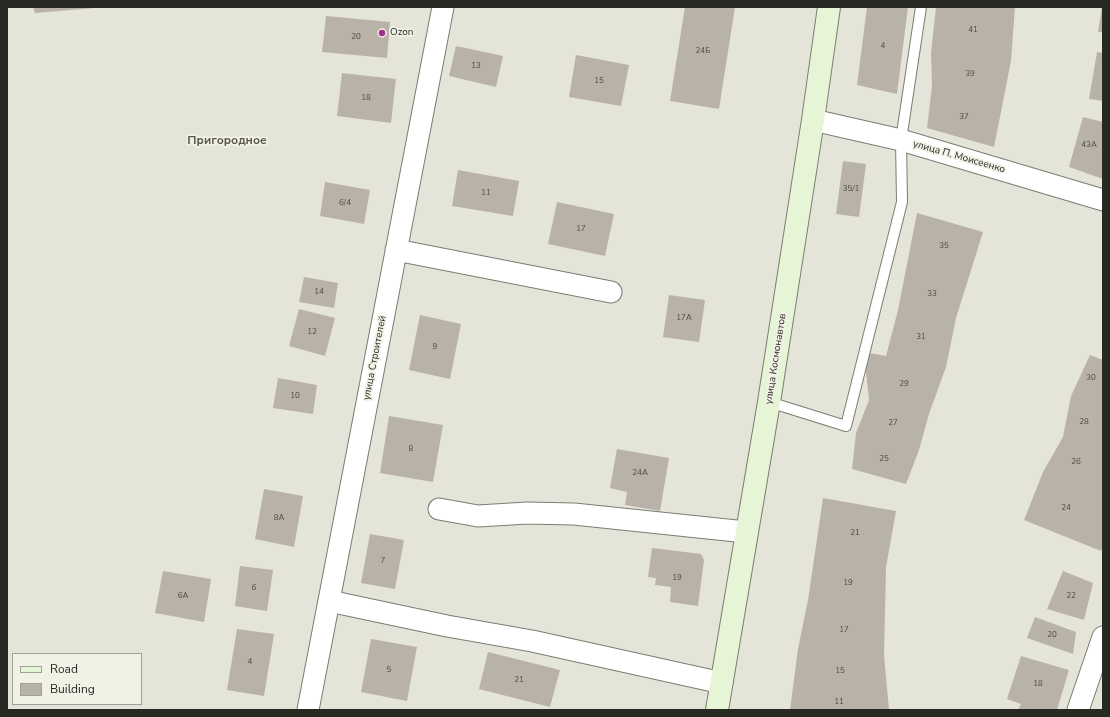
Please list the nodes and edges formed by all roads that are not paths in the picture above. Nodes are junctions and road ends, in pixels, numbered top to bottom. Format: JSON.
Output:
{"nodes":[{"id":1,"x":443,"y":7,"type":"edge"},
{"id":2,"x":829,"y":7,"type":"edge"},
{"id":3,"x":921,"y":7,"type":"edge"},
{"id":4,"x":813,"y":120,"type":"junction"},
{"id":5,"x":901,"y":140,"type":"junction"},
{"id":6,"x":1103,"y":200,"type":"edge"},
{"id":7,"x":396,"y":250,"type":"junction"},
{"id":8,"x":611,"y":292,"type":"dead end"},
{"id":9,"x":769,"y":402,"type":"junction"},
{"id":10,"x":439,"y":509,"type":"dead end"},
{"id":11,"x":746,"y":532,"type":"junction"},
{"id":12,"x":329,"y":602,"type":"junction"},
{"id":13,"x":1103,"y":637,"type":"edge"},
{"id":14,"x":722,"y":683,"type":"junction"},
{"id":15,"x":312,"y":709,"type":"edge"},
{"id":16,"x":717,"y":710,"type":"edge"},
{"id":17,"x":1078,"y":710,"type":"edge"}],
"edges":[{"from":1,"to":7,"type":"street","name":"улица Строителей"},
{"from":2,"to":4,"type":"street","name":"улица Космонавтов"},
{"from":3,"to":5,"type":"lane"},
{"from":4,"to":5,"type":"street","name":"улица П. Моисеенко"},
{"from":4,"to":9,"type":"street","name":"улица Космонавтов"},
{"from":5,"to":6,"type":"street","name":"улица П. Моисеенко"},
{"from":5,"to":9,"type":"lane"},
{"from":7,"to":8,"type":"street"},
{"from":7,"to":12,"type":"street","name":"улица Строителей"},
{"from":9,"to":11,"type":"street","name":"улица Космонавтов"},
{"from":10,"to":11,"type":"street"},
{"from":11,"to":14,"type":"street","name":"улица Космонавтов"},
{"from":12,"to":14,"type":"street"},
{"from":12,"to":15,"type":"street","name":"улица Строителей"},
{"from":13,"to":17,"type":"street"},
{"from":14,"to":16,"type":"street","name":"улица Космонавтов"}]}
